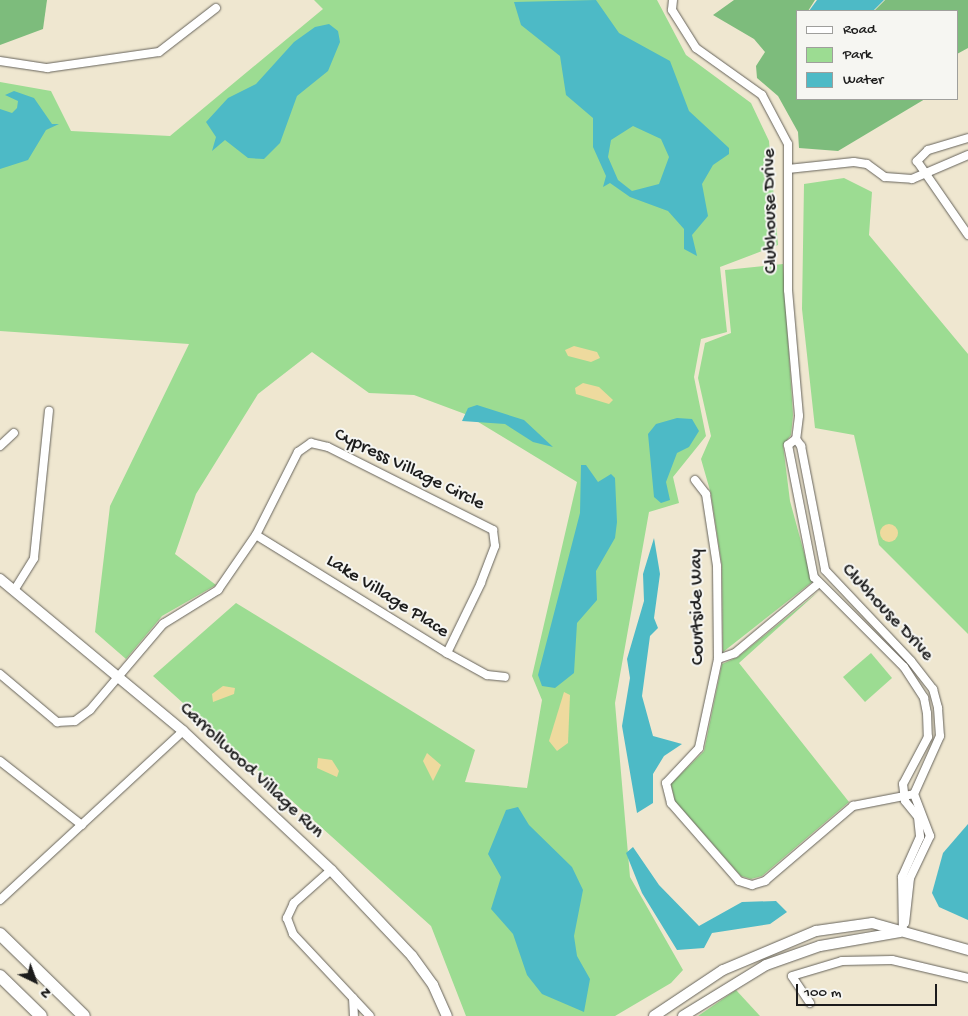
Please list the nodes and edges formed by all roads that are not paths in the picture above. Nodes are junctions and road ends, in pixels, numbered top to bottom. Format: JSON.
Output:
{"nodes":[{"id":1,"x":673,"y":0,"type":"edge"},
{"id":2,"x":216,"y":8,"type":"dead end"},
{"id":3,"x":0,"y":61,"type":"edge"},
{"id":4,"x":968,"y":138,"type":"edge"},
{"id":5,"x":968,"y":155,"type":"edge"},
{"id":6,"x":788,"y":169,"type":"junction"},
{"id":7,"x":923,"y":176,"type":"junction"},
{"id":8,"x":967,"y":230,"type":"edge"},
{"id":9,"x":49,"y":411,"type":"dead end"},
{"id":10,"x":14,"y":433,"type":"dead end"},
{"id":11,"x":796,"y":439,"type":"junction"},
{"id":12,"x":0,"y":446,"type":"edge"},
{"id":13,"x":695,"y":480,"type":"dead end"},
{"id":14,"x":809,"y":501,"type":"junction"},
{"id":15,"x":797,"y":504,"type":"junction"},
{"id":16,"x":256,"y":535,"type":"junction"},
{"id":17,"x":0,"y":579,"type":"edge"},
{"id":18,"x":819,"y":583,"type":"junction"},
{"id":19,"x":15,"y":589,"type":"junction"},
{"id":20,"x":447,"y":654,"type":"junction"},
{"id":21,"x":718,"y":660,"type":"junction"},
{"id":22,"x":0,"y":674,"type":"edge"},
{"id":23,"x":121,"y":676,"type":"junction"},
{"id":24,"x":505,"y":677,"type":"dead end"},
{"id":25,"x":184,"y":731,"type":"junction"},
{"id":26,"x":0,"y":761,"type":"edge"},
{"id":27,"x":903,"y":794,"type":"junction"},
{"id":28,"x":914,"y":794,"type":"junction"},
{"id":29,"x":82,"y":824,"type":"junction"},
{"id":30,"x":332,"y":870,"type":"junction"},
{"id":31,"x":0,"y":900,"type":"edge"},
{"id":32,"x":903,"y":932,"type":"junction"},
{"id":33,"x":0,"y":934,"type":"edge"},
{"id":34,"x":968,"y":950,"type":"edge"},
{"id":35,"x":0,"y":976,"type":"edge"},
{"id":36,"x":968,"y":978,"type":"edge"},
{"id":37,"x":352,"y":998,"type":"junction"},
{"id":38,"x":810,"y":1003,"type":"dead end"},
{"id":39,"x":41,"y":1016,"type":"edge"},
{"id":40,"x":84,"y":1016,"type":"edge"},
{"id":41,"x":354,"y":1016,"type":"edge"},
{"id":42,"x":370,"y":1016,"type":"edge"},
{"id":43,"x":447,"y":1016,"type":"edge"},
{"id":44,"x":654,"y":1016,"type":"edge"},
{"id":45,"x":683,"y":1016,"type":"edge"}],
"edges":[{"from":1,"to":6,"type":"street","name":"Clubhouse Drive"},
{"from":2,"to":3,"type":"street"},
{"from":4,"to":7,"type":"street"},
{"from":5,"to":7,"type":"street"},
{"from":6,"to":7,"type":"street"},
{"from":6,"to":11,"type":"street","name":"Clubhouse Drive"},
{"from":7,"to":8,"type":"street"},
{"from":9,"to":19,"type":"street"},
{"from":10,"to":12,"type":"street"},
{"from":11,"to":14,"type":"street","name":"Clubhouse Drive"},
{"from":11,"to":15,"type":"street","name":"Clubhouse Drive"},
{"from":13,"to":21,"type":"street","name":"Courtside Way"},
{"from":14,"to":15,"type":"street"},
{"from":14,"to":28,"type":"street","name":"Clubhouse Drive"},
{"from":15,"to":18,"type":"street","name":"Clubhouse Drive"},
{"from":16,"to":20,"type":"street","name":"Lake Village Place"},
{"from":16,"to":20,"type":"street","name":"Cypress Village Circle"},
{"from":16,"to":23,"type":"street","name":"Cypress Village Circle"},
{"from":17,"to":19,"type":"street","name":"Carrollwood Village Run"},
{"from":18,"to":21,"type":"street"},
{"from":18,"to":27,"type":"street","name":"Clubhouse Drive"},
{"from":19,"to":23,"type":"street","name":"Carrollwood Village Run"},
{"from":20,"to":24,"type":"street","name":"Lake Village Place"},
{"from":21,"to":27,"type":"street","name":"Courtside Way"},
{"from":22,"to":23,"type":"street","name":"Cypress Village Circle"},
{"from":23,"to":25,"type":"street","name":"Carrollwood Village Run"},
{"from":25,"to":29,"type":"street"},
{"from":25,"to":30,"type":"street","name":"Carrollwood Village Run"},
{"from":26,"to":29,"type":"street"},
{"from":27,"to":28,"type":"street","name":"Courtside Way"},
{"from":27,"to":32,"type":"street"},
{"from":28,"to":32,"type":"street"},
{"from":29,"to":31,"type":"street"},
{"from":30,"to":37,"type":"street"},
{"from":30,"to":43,"type":"street","name":"Carrollwood Village Run"},
{"from":32,"to":34,"type":"street"},
{"from":32,"to":44,"type":"street"},
{"from":32,"to":45,"type":"street"},
{"from":33,"to":40,"type":"main road"},
{"from":35,"to":39,"type":"main road"},
{"from":36,"to":38,"type":"street"},
{"from":37,"to":41,"type":"street"},
{"from":37,"to":42,"type":"street"}]}
